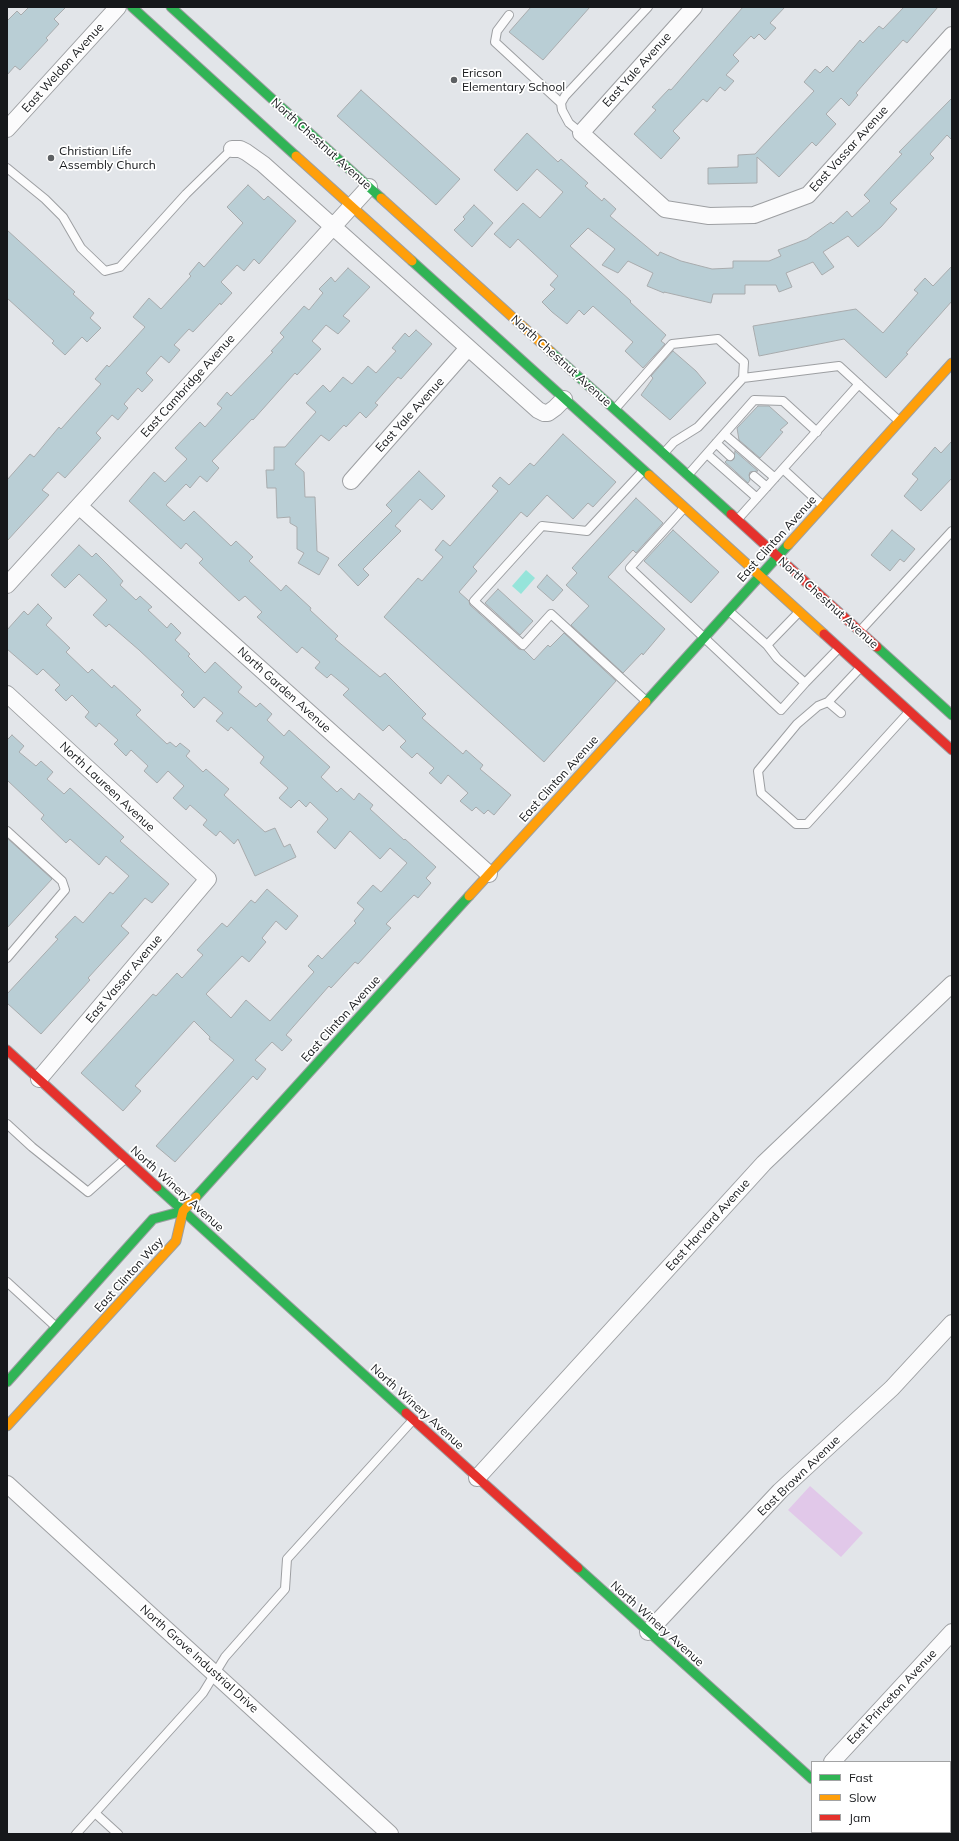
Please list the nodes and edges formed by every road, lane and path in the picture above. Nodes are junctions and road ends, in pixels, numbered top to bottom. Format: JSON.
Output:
{"nodes":[{"id":1,"x":118,"y":7,"type":"edge"},
{"id":2,"x":132,"y":7,"type":"edge"},
{"id":3,"x":171,"y":7,"type":"edge"},
{"id":4,"x":648,"y":7,"type":"edge"},
{"id":5,"x":694,"y":7,"type":"edge"},
{"id":6,"x":509,"y":15,"type":"dead end"},
{"id":7,"x":952,"y":35,"type":"edge"},
{"id":8,"x":561,"y":103,"type":"junction"},
{"id":9,"x":8,"y":125,"type":"edge"},
{"id":10,"x":581,"y":134,"type":"junction"},
{"id":11,"x":232,"y":149,"type":"joint"},
{"id":12,"x":7,"y":168,"type":"edge"},
{"id":13,"x":369,"y":187,"type":"junction"},
{"id":14,"x":352,"y":207,"type":"junction"},
{"id":15,"x":334,"y":226,"type":"junction"},
{"id":16,"x":468,"y":348,"type":"junction"},
{"id":17,"x":952,"y":363,"type":"edge"},
{"id":18,"x":743,"y":378,"type":"junction"},
{"id":19,"x":859,"y":384,"type":"junction"},
{"id":20,"x":564,"y":399,"type":"junction"},
{"id":21,"x":615,"y":409,"type":"junction"},
{"id":22,"x":899,"y":421,"type":"junction"},
{"id":23,"x":817,"y":432,"type":"junction"},
{"id":24,"x":724,"y":434,"type":"junction"},
{"id":25,"x":716,"y":443,"type":"junction"},
{"id":26,"x":664,"y":454,"type":"junction"},
{"id":27,"x":707,"y":454,"type":"junction"},
{"id":28,"x":730,"y":456,"type":"dead end"},
{"id":29,"x":783,"y":469,"type":"junction"},
{"id":30,"x":643,"y":470,"type":"junction"},
{"id":31,"x":688,"y":476,"type":"junction"},
{"id":32,"x":754,"y":476,"type":"dead end"},
{"id":33,"x":775,"y":478,"type":"junction"},
{"id":34,"x":351,"y":481,"type":"dead end"},
{"id":35,"x":767,"y":487,"type":"junction"},
{"id":36,"x":757,"y":498,"type":"junction"},
{"id":37,"x":79,"y":506,"type":"junction"},
{"id":38,"x":823,"y":506,"type":"junction"},
{"id":39,"x":684,"y":508,"type":"junction"},
{"id":40,"x":737,"y":520,"type":"junction"},
{"id":41,"x":952,"y":531,"type":"edge"},
{"id":42,"x":777,"y":556,"type":"junction"},
{"id":43,"x":760,"y":576,"type":"junction"},
{"id":44,"x":7,"y":585,"type":"edge"},
{"id":45,"x":728,"y":611,"type":"junction"},
{"id":46,"x":799,"y":612,"type":"junction"},
{"id":47,"x":860,"y":631,"type":"junction"},
{"id":48,"x":704,"y":638,"type":"junction"},
{"id":49,"x":767,"y":645,"type":"junction"},
{"id":50,"x":839,"y":648,"type":"junction"},
{"id":51,"x":860,"y":667,"type":"junction"},
{"id":52,"x":805,"y":683,"type":"junction"},
{"id":53,"x":7,"y":694,"type":"edge"},
{"id":54,"x":647,"y":701,"type":"junction"},
{"id":55,"x":828,"y":702,"type":"junction"},
{"id":56,"x":910,"y":712,"type":"junction"},
{"id":57,"x":841,"y":713,"type":"dead end"},
{"id":58,"x":952,"y":715,"type":"edge"},
{"id":59,"x":952,"y":750,"type":"edge"},
{"id":60,"x":7,"y":830,"type":"edge"},
{"id":61,"x":489,"y":874,"type":"junction"},
{"id":62,"x":208,"y":879,"type":"joint"},
{"id":63,"x":7,"y":958,"type":"edge"},
{"id":64,"x":952,"y":984,"type":"edge"},
{"id":65,"x":9,"y":1057,"type":"edge"},
{"id":66,"x":39,"y":1078,"type":"junction"},
{"id":67,"x":7,"y":1124,"type":"edge"},
{"id":68,"x":125,"y":1159,"type":"junction"},
{"id":69,"x":184,"y":1211,"type":"junction"},
{"id":70,"x":7,"y":1282,"type":"edge"},
{"id":71,"x":952,"y":1323,"type":"edge"},
{"id":72,"x":57,"y":1327,"type":"junction"},
{"id":73,"x":7,"y":1382,"type":"edge"},
{"id":74,"x":413,"y":1420,"type":"junction"},
{"id":75,"x":7,"y":1426,"type":"edge"},
{"id":76,"x":477,"y":1478,"type":"junction"},
{"id":77,"x":7,"y":1484,"type":"edge"},
{"id":78,"x":648,"y":1632,"type":"junction"},
{"id":79,"x":952,"y":1632,"type":"edge"},
{"id":80,"x":214,"y":1673,"type":"junction"},
{"id":81,"x":833,"y":1761,"type":"edge"},
{"id":82,"x":811,"y":1778,"type":"edge"},
{"id":83,"x":95,"y":1813,"type":"junction"},
{"id":84,"x":76,"y":1834,"type":"edge"},
{"id":85,"x":118,"y":1834,"type":"edge"},
{"id":86,"x":390,"y":1834,"type":"edge"}],
"edges":[{"from":1,"to":9,"type":"street","name":"East Weldon Avenue"},
{"from":2,"to":14,"type":"main road"},
{"from":3,"to":13,"type":"main road","name":"North Chestnut Avenue"},
{"from":4,"to":8,"type":"lane"},
{"from":5,"to":10,"type":"street","name":"East Yale Avenue"},
{"from":6,"to":8,"type":"lane"},
{"from":7,"to":10,"type":"street","name":"East Vassar Avenue"},
{"from":8,"to":10,"type":"lane"},
{"from":11,"to":12,"type":"lane"},
{"from":11,"to":15,"type":"street"},
{"from":13,"to":14,"type":"street","name":"East Cambridge Avenue"},
{"from":13,"to":21,"type":"main road","name":"North Chestnut Avenue"},
{"from":14,"to":15,"type":"street","name":"East Cambridge Avenue"},
{"from":14,"to":20,"type":"main road"},
{"from":15,"to":16,"type":"street"},
{"from":15,"to":37,"type":"street","name":"East Cambridge Avenue"},
{"from":16,"to":20,"type":"street"},
{"from":16,"to":34,"type":"street","name":"East Yale Avenue"},
{"from":17,"to":22,"type":"main road","name":"East Clinton Avenue"},
{"from":18,"to":19,"type":"lane"},
{"from":18,"to":21,"type":"lane"},
{"from":18,"to":26,"type":"lane"},
{"from":19,"to":22,"type":"lane"},
{"from":19,"to":23,"type":"lane"},
{"from":20,"to":30,"type":"main road"},
{"from":21,"to":26,"type":"main road","name":"North Chestnut Avenue"},
{"from":22,"to":38,"type":"main road","name":"East Clinton Avenue"},
{"from":23,"to":24,"type":"lane"},
{"from":23,"to":29,"type":"lane"},
{"from":24,"to":25,"type":"lane"},
{"from":24,"to":33,"type":"lane"},
{"from":25,"to":27,"type":"lane"},
{"from":25,"to":28,"type":"lane"},
{"from":26,"to":31,"type":"main road","name":"North Chestnut Avenue"},
{"from":27,"to":31,"type":"lane"},
{"from":27,"to":36,"type":"lane"},
{"from":29,"to":33,"type":"lane"},
{"from":29,"to":38,"type":"lane"},
{"from":30,"to":39,"type":"main road"},
{"from":30,"to":54,"type":"lane"},
{"from":31,"to":40,"type":"main road","name":"North Chestnut Avenue"},
{"from":32,"to":35,"type":"lane"},
{"from":33,"to":35,"type":"lane"},
{"from":35,"to":36,"type":"lane"},
{"from":36,"to":40,"type":"lane"},
{"from":37,"to":44,"type":"street","name":"East Cambridge Avenue"},
{"from":37,"to":61,"type":"street","name":"North Garden Avenue"},
{"from":38,"to":42,"type":"main road","name":"East Clinton Avenue"},
{"from":39,"to":43,"type":"main road"},
{"from":39,"to":48,"type":"lane"},
{"from":40,"to":42,"type":"main road","name":"North Chestnut Avenue"},
{"from":41,"to":47,"type":"lane"},
{"from":42,"to":43,"type":"main road","name":"East Clinton Avenue"},
{"from":42,"to":47,"type":"main road","name":"North Chestnut Avenue"},
{"from":43,"to":45,"type":"main road","name":"East Clinton Avenue"},
{"from":43,"to":46,"type":"main road"},
{"from":45,"to":48,"type":"main road","name":"East Clinton Avenue"},
{"from":45,"to":49,"type":"lane"},
{"from":46,"to":49,"type":"lane"},
{"from":46,"to":50,"type":"main road"},
{"from":47,"to":58,"type":"main road","name":"North Chestnut Avenue"},
{"from":48,"to":52,"type":"lane"},
{"from":48,"to":54,"type":"main road","name":"East Clinton Avenue"},
{"from":49,"to":52,"type":"lane"},
{"from":50,"to":51,"type":"main road"},
{"from":50,"to":52,"type":"lane"},
{"from":51,"to":55,"type":"lane"},
{"from":51,"to":56,"type":"main road"},
{"from":53,"to":62,"type":"street","name":"North Laureen Avenue"},
{"from":54,"to":61,"type":"main road","name":"East Clinton Avenue"},
{"from":55,"to":56,"type":"lane"},
{"from":55,"to":57,"type":"lane"},
{"from":56,"to":59,"type":"main road"},
{"from":60,"to":63,"type":"lane"},
{"from":61,"to":69,"type":"main road","name":"East Clinton Avenue"},
{"from":62,"to":66,"type":"street","name":"East Vassar Avenue"},
{"from":64,"to":76,"type":"street","name":"East Harvard Avenue"},
{"from":65,"to":66,"type":"main road","name":"North Winery Avenue"},
{"from":66,"to":68,"type":"main road","name":"North Winery Avenue"},
{"from":67,"to":68,"type":"lane"},
{"from":68,"to":69,"type":"main road","name":"North Winery Avenue"},
{"from":69,"to":72,"type":"main road","name":"East Clinton Way"},
{"from":69,"to":74,"type":"main road","name":"North Winery Avenue"},
{"from":69,"to":75,"type":"main road","name":"East Clinton Way"},
{"from":70,"to":72,"type":"lane"},
{"from":71,"to":78,"type":"street","name":"East Brown Avenue"},
{"from":72,"to":73,"type":"main road","name":"East Clinton Way"},
{"from":74,"to":76,"type":"main road","name":"North Winery Avenue"},
{"from":74,"to":80,"type":"lane"},
{"from":76,"to":78,"type":"main road","name":"North Winery Avenue"},
{"from":77,"to":80,"type":"street","name":"North Grove Industrial Drive"},
{"from":78,"to":82,"type":"main road","name":"North Winery Avenue"},
{"from":79,"to":81,"type":"street","name":"East Princeton Avenue"},
{"from":80,"to":83,"type":"lane"},
{"from":80,"to":86,"type":"street","name":"North Grove Industrial Drive"},
{"from":83,"to":84,"type":"lane"},
{"from":83,"to":85,"type":"lane"}]}
